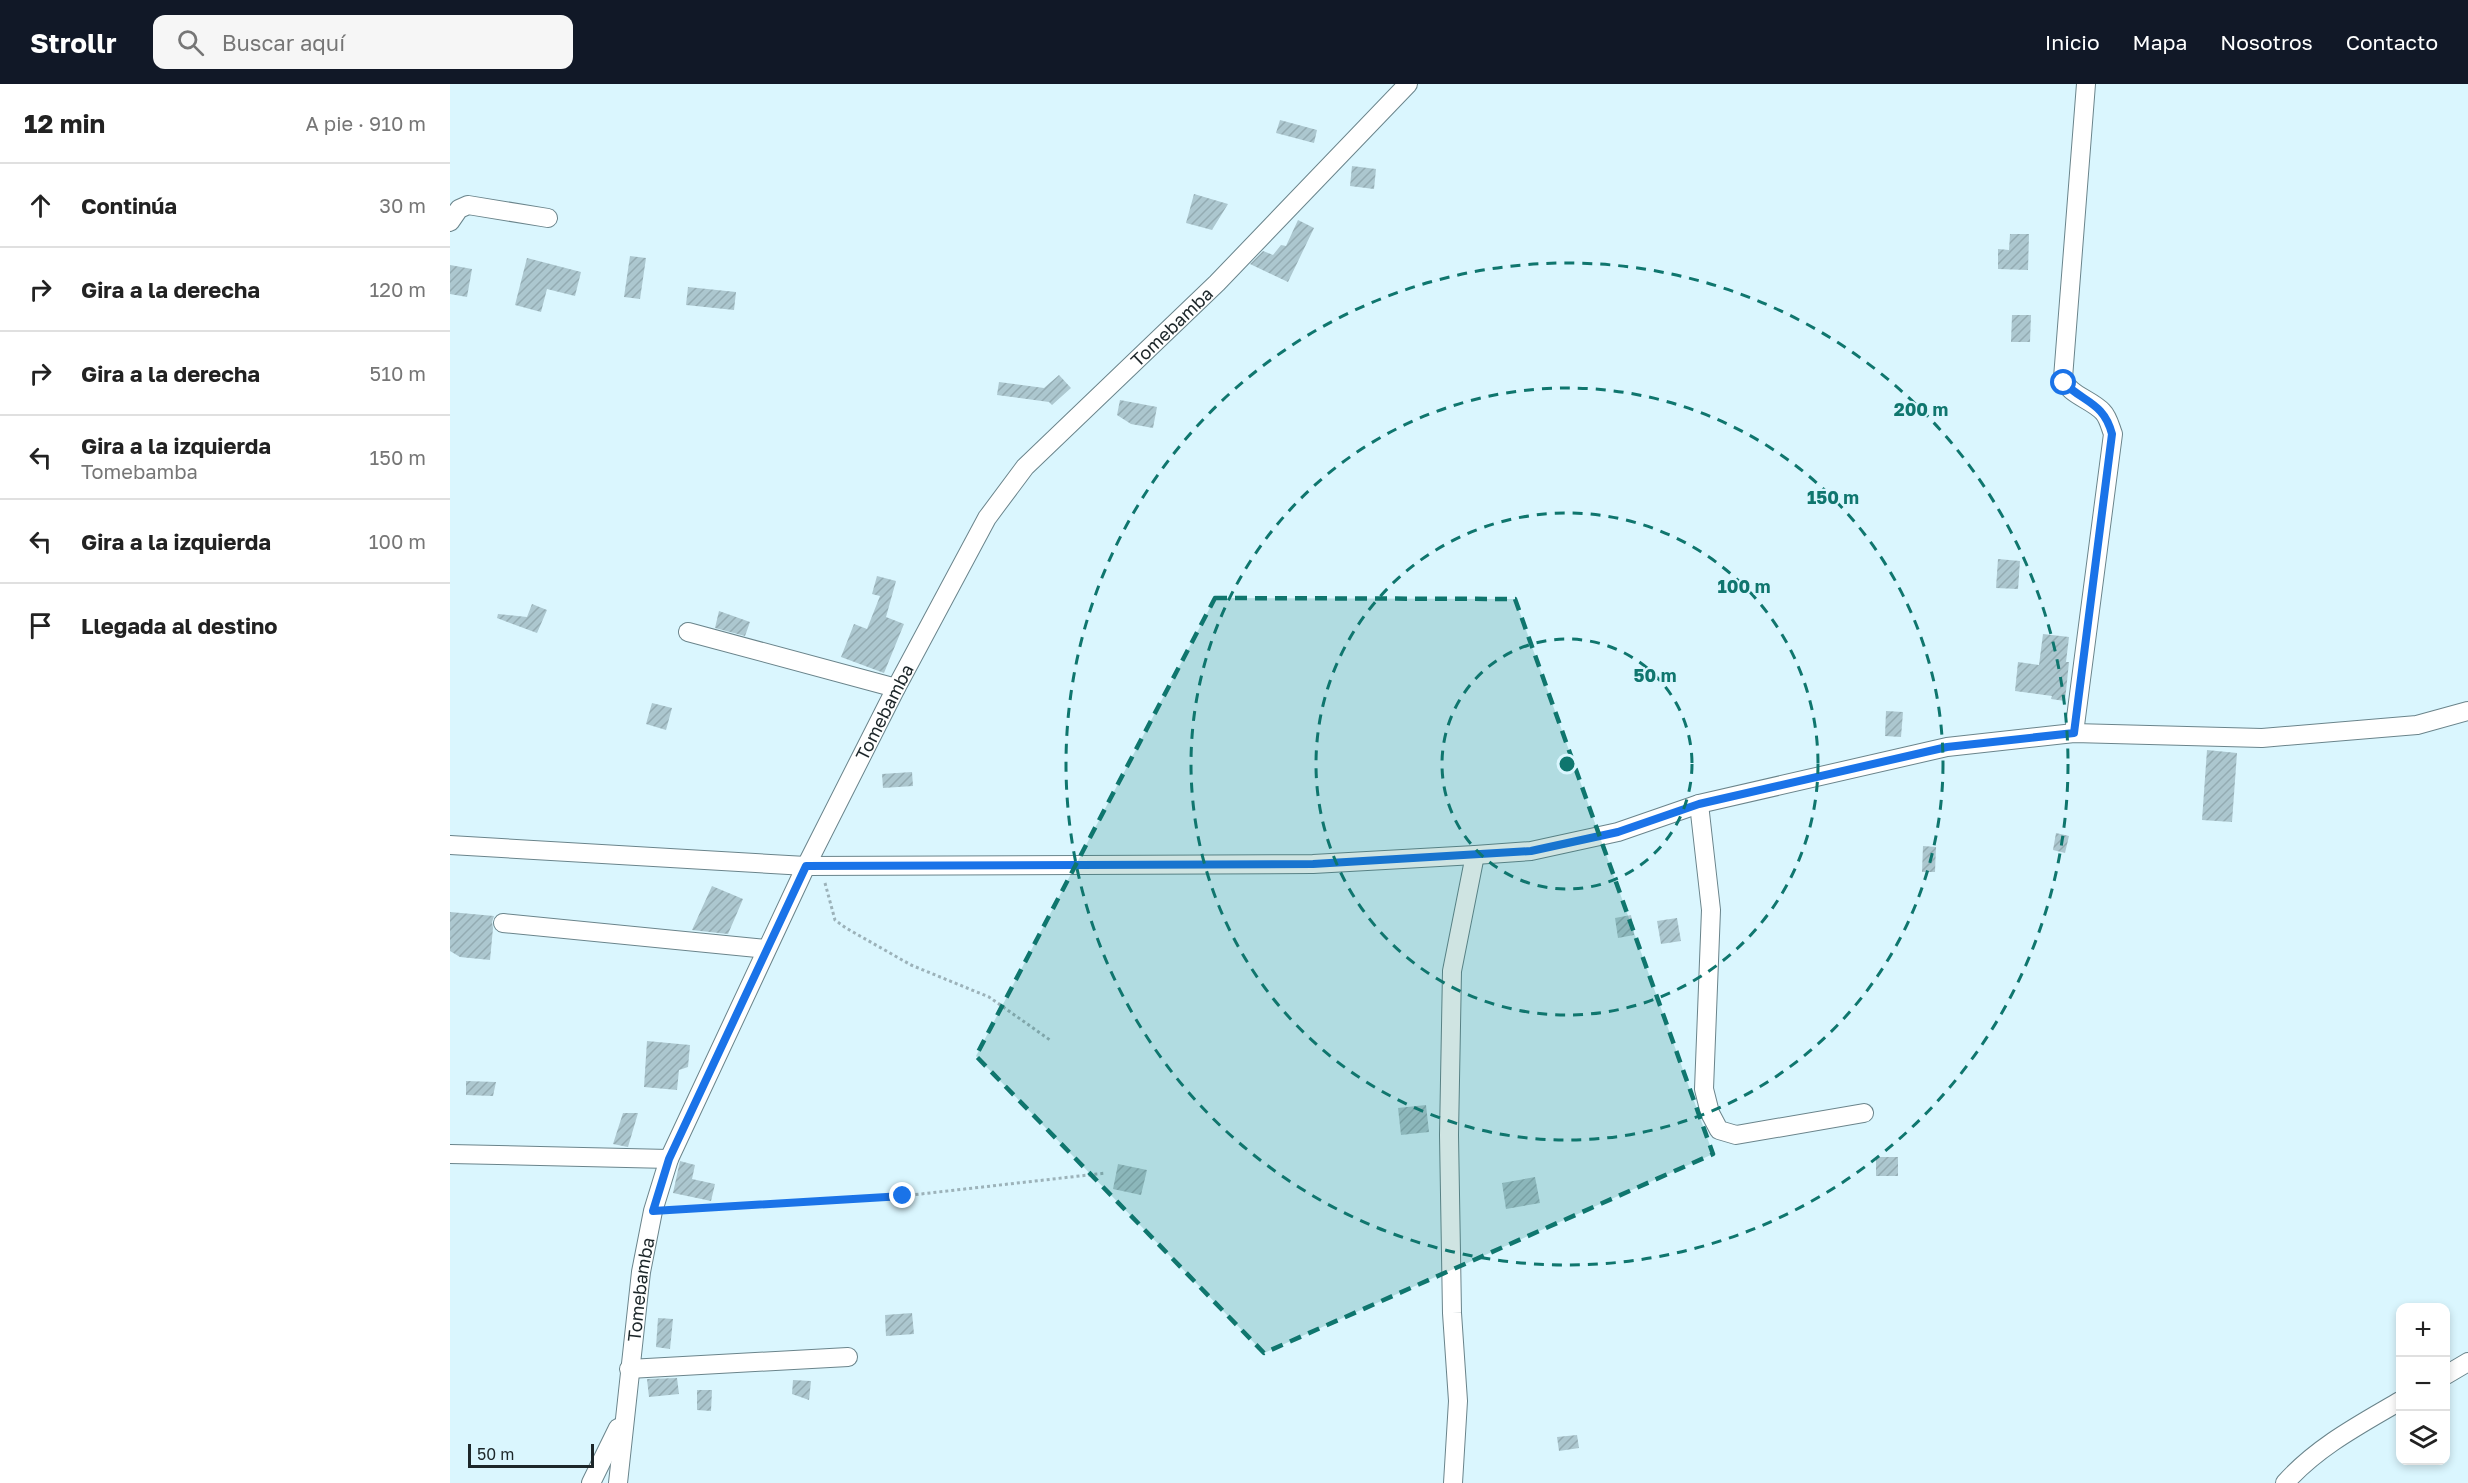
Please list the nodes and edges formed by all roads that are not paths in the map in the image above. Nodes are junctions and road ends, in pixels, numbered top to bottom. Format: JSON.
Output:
{"nodes":[{"id":1,"x":1407,"y":84,"type":"edge"},
{"id":2,"x":2086,"y":84,"type":"edge"},
{"id":3,"x":548,"y":218,"type":"dead end"},
{"id":4,"x":450,"y":222,"type":"edge"},
{"id":5,"x":688,"y":632,"type":"dead end"},
{"id":6,"x":897,"y":688,"type":"junction"},
{"id":7,"x":2468,"y":711,"type":"edge"},
{"id":8,"x":2074,"y":733,"type":"junction"},
{"id":9,"x":1699,"y":804,"type":"junction"},
{"id":10,"x":450,"y":845,"type":"edge"},
{"id":11,"x":1475,"y":855,"type":"junction"},
{"id":12,"x":806,"y":866,"type":"junction"},
{"id":13,"x":502,"y":923,"type":"dead end"},
{"id":14,"x":766,"y":949,"type":"junction"},
{"id":15,"x":1864,"y":1113,"type":"dead end"},
{"id":16,"x":450,"y":1154,"type":"edge"},
{"id":17,"x":669,"y":1159,"type":"junction"},
{"id":18,"x":848,"y":1357,"type":"dead end"},
{"id":19,"x":2468,"y":1362,"type":"edge"},
{"id":20,"x":629,"y":1369,"type":"junction"},
{"id":21,"x":2450,"y":1373,"type":"edge"},
{"id":22,"x":2396,"y":1403,"type":"edge"},
{"id":23,"x":624,"y":1417,"type":"junction"},
{"id":24,"x":591,"y":1483,"type":"edge"},
{"id":25,"x":618,"y":1483,"type":"edge"},
{"id":26,"x":1453,"y":1483,"type":"edge"},
{"id":27,"x":2285,"y":1483,"type":"edge"}],
"edges":[{"from":1,"to":6,"type":"street","name":"Tomebamba"},
{"from":2,"to":8,"type":"street"},
{"from":3,"to":4,"type":"street"},
{"from":5,"to":6,"type":"street"},
{"from":6,"to":12,"type":"street","name":"Tomebamba"},
{"from":7,"to":8,"type":"street"},
{"from":8,"to":9,"type":"street"},
{"from":9,"to":11,"type":"street"},
{"from":9,"to":15,"type":"street"},
{"from":10,"to":12,"type":"street"},
{"from":11,"to":12,"type":"street"},
{"from":11,"to":26,"type":"street"},
{"from":12,"to":14,"type":"street","name":"Tomebamba"},
{"from":13,"to":14,"type":"street"},
{"from":14,"to":17,"type":"street","name":"Tomebamba"},
{"from":16,"to":17,"type":"street"},
{"from":17,"to":20,"type":"street","name":"Tomebamba"},
{"from":18,"to":20,"type":"street"},
{"from":19,"to":21,"type":"street"},
{"from":20,"to":23,"type":"street","name":"Tomebamba"},
{"from":22,"to":27,"type":"street"},
{"from":23,"to":24,"type":"street"},
{"from":23,"to":25,"type":"street","name":"Tomebamba"}]}
